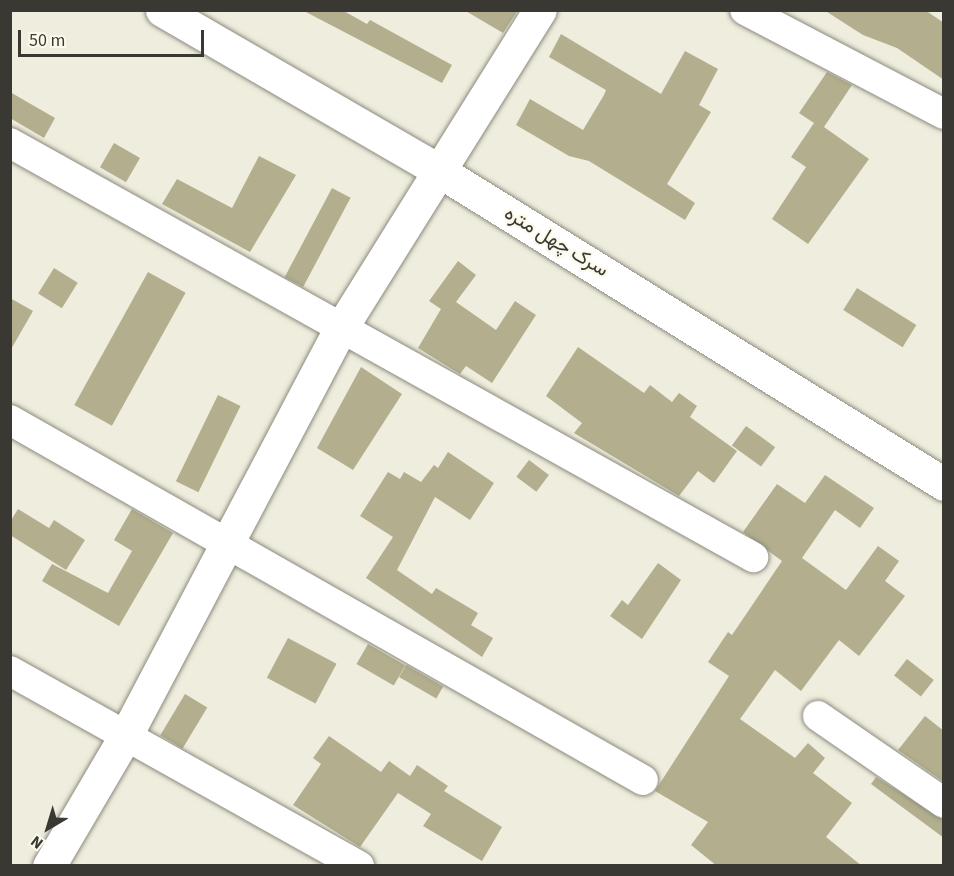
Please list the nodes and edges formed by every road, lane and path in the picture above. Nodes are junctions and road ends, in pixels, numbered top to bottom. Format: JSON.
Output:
{"nodes":[{"id":1,"x":162,"y":10,"type":"edge"},
{"id":2,"x":540,"y":10,"type":"edge"},
{"id":3,"x":745,"y":10,"type":"edge"},
{"id":4,"x":944,"y":114,"type":"edge"},
{"id":5,"x":10,"y":143,"type":"edge"},
{"id":6,"x":441,"y":172,"type":"junction"},
{"id":7,"x":341,"y":328,"type":"junction"},
{"id":8,"x":10,"y":420,"type":"edge"},
{"id":9,"x":944,"y":484,"type":"edge"},
{"id":10,"x":230,"y":543,"type":"junction"},
{"id":11,"x":753,"y":557,"type":"dead end"},
{"id":12,"x":10,"y":671,"type":"edge"},
{"id":13,"x":818,"y":716,"type":"dead end"},
{"id":14,"x":126,"y":735,"type":"junction"},
{"id":15,"x":644,"y":780,"type":"dead end"},
{"id":16,"x":944,"y":803,"type":"edge"},
{"id":17,"x":49,"y":866,"type":"edge"},
{"id":18,"x":359,"y":866,"type":"edge"}],
"edges":[{"from":1,"to":6,"type":"street","name":"سرک چهل متره"},
{"from":2,"to":6,"type":"street"},
{"from":3,"to":4,"type":"street"},
{"from":5,"to":7,"type":"street"},
{"from":6,"to":7,"type":"street"},
{"from":6,"to":9,"type":"street","name":"سرک چهل متره"},
{"from":7,"to":10,"type":"street"},
{"from":7,"to":11,"type":"street"},
{"from":8,"to":10,"type":"street"},
{"from":10,"to":14,"type":"street"},
{"from":10,"to":15,"type":"street"},
{"from":12,"to":14,"type":"street"},
{"from":13,"to":16,"type":"street"},
{"from":14,"to":17,"type":"street"},
{"from":14,"to":18,"type":"street"}]}
